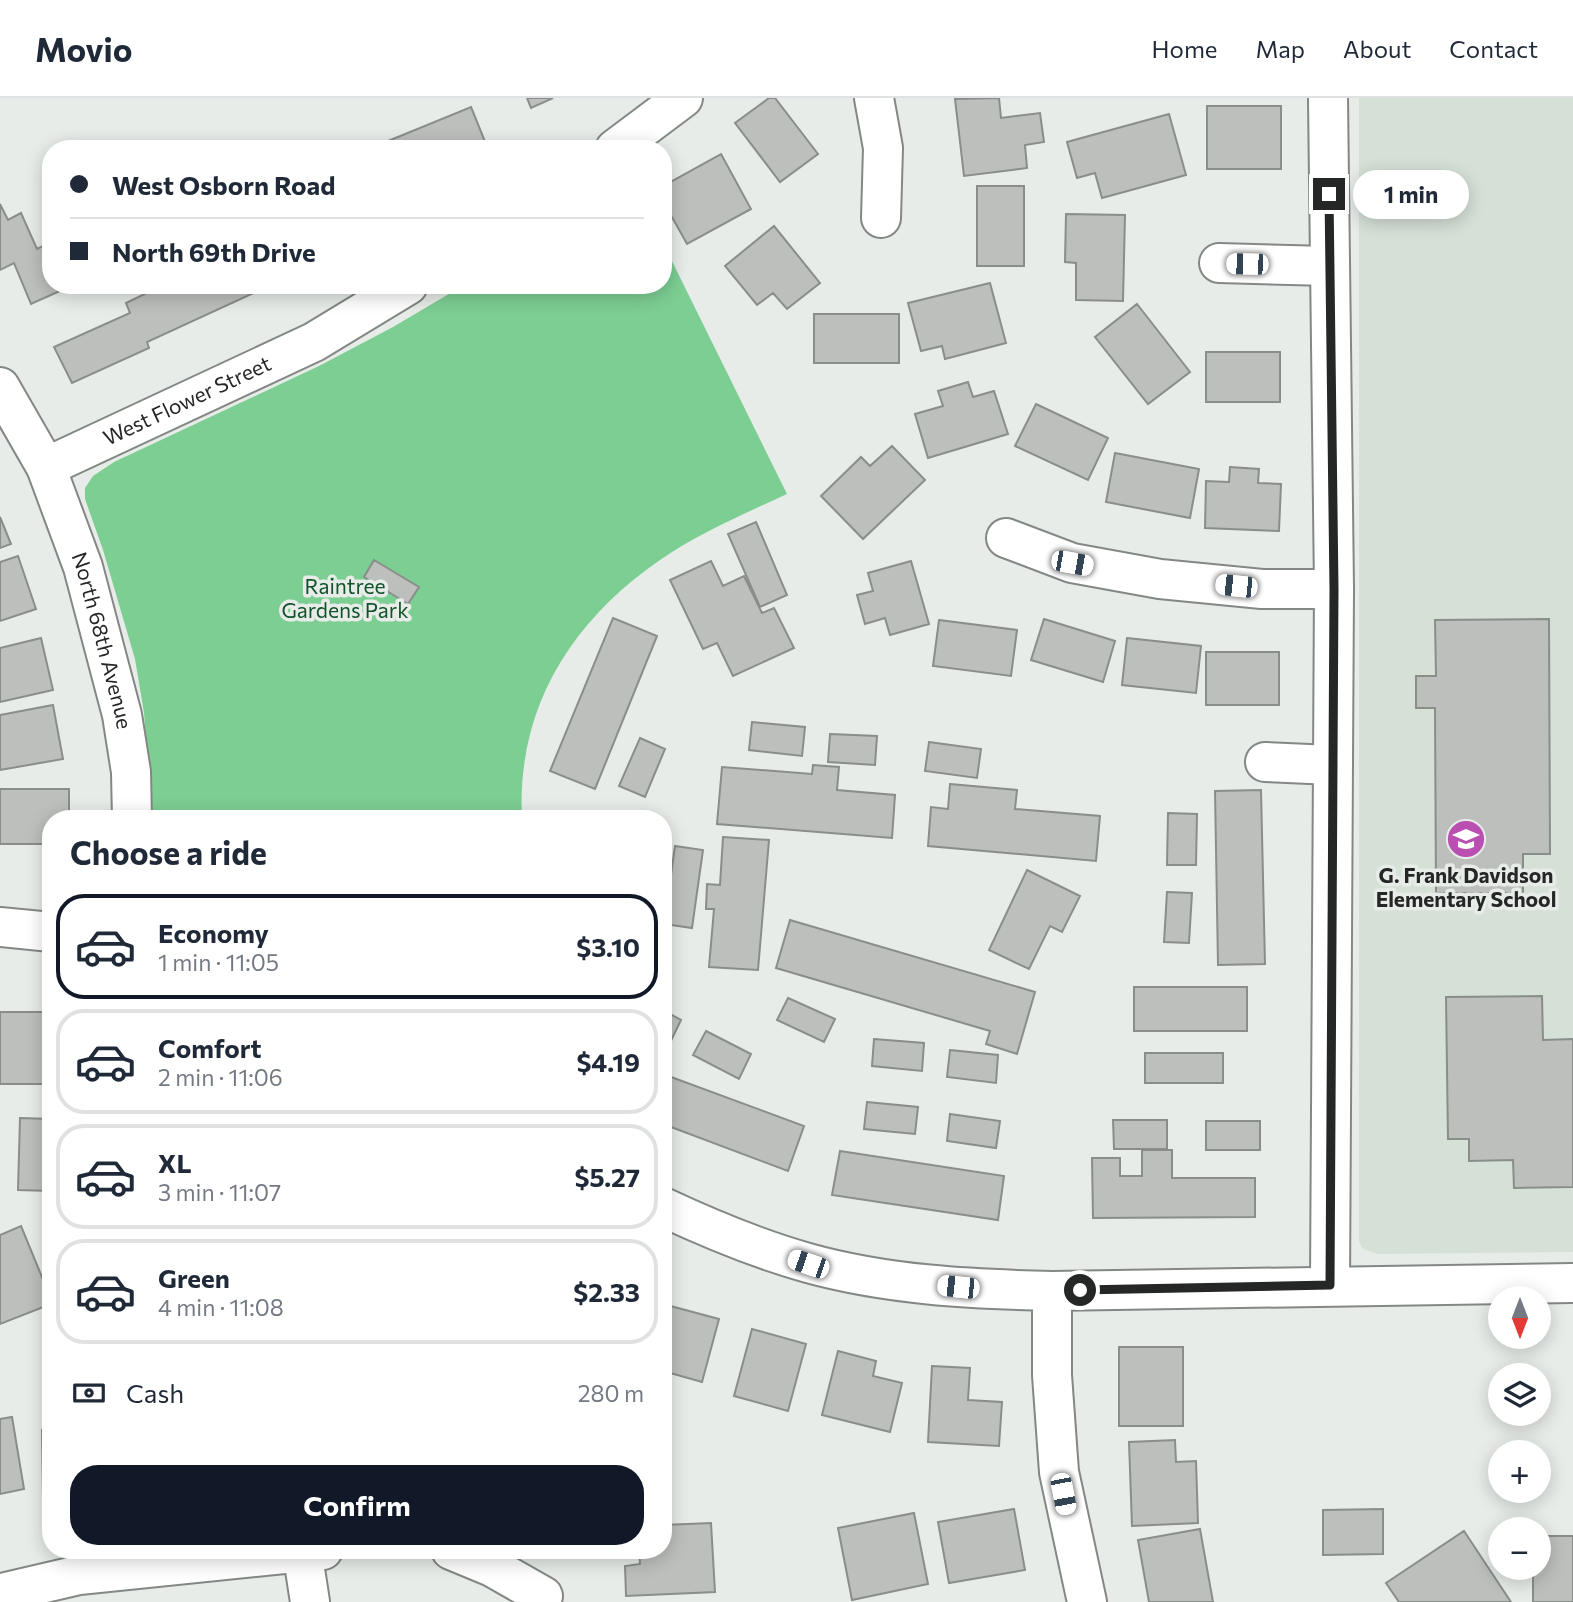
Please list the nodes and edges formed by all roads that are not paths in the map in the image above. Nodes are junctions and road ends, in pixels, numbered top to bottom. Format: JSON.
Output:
{"nodes":[{"id":1,"x":683,"y":98,"type":"edge"},
{"id":2,"x":874,"y":98,"type":"edge"},
{"id":3,"x":1328,"y":98,"type":"edge"},
{"id":4,"x":627,"y":140,"type":"edge"},
{"id":5,"x":881,"y":218,"type":"dead end"},
{"id":6,"x":1219,"y":263,"type":"dead end"},
{"id":7,"x":1329,"y":266,"type":"junction"},
{"id":8,"x":393,"y":294,"type":"edge"},
{"id":9,"x":0,"y":387,"type":"edge"},
{"id":10,"x":46,"y":467,"type":"junction"},
{"id":11,"x":1006,"y":538,"type":"dead end"},
{"id":12,"x":1334,"y":589,"type":"junction"},
{"id":13,"x":1265,"y":762,"type":"dead end"},
{"id":14,"x":1332,"y":765,"type":"junction"},
{"id":15,"x":132,"y":810,"type":"edge"},
{"id":16,"x":0,"y":927,"type":"edge"},
{"id":17,"x":42,"y":931,"type":"edge"},
{"id":18,"x":672,"y":1210,"type":"edge"},
{"id":19,"x":1573,"y":1283,"type":"edge"},
{"id":20,"x":1330,"y":1285,"type":"junction"},
{"id":21,"x":1052,"y":1291,"type":"junction"},
{"id":22,"x":232,"y":1559,"type":"edge"},
{"id":23,"x":309,"y":1559,"type":"edge"},
{"id":24,"x":473,"y":1559,"type":"edge"},
{"id":25,"x":6,"y":1592,"type":"dead end"},
{"id":26,"x":543,"y":1596,"type":"dead end"},
{"id":27,"x":310,"y":1602,"type":"edge"},
{"id":28,"x":1087,"y":1602,"type":"edge"}],
"edges":[{"from":1,"to":4,"type":"street"},
{"from":2,"to":5,"type":"street"},
{"from":3,"to":7,"type":"street"},
{"from":6,"to":7,"type":"street"},
{"from":7,"to":12,"type":"street"},
{"from":8,"to":10,"type":"street","name":"West Flower Street"},
{"from":9,"to":10,"type":"street"},
{"from":10,"to":15,"type":"street","name":"North 68th Avenue"},
{"from":11,"to":12,"type":"street"},
{"from":12,"to":14,"type":"street"},
{"from":13,"to":14,"type":"street"},
{"from":14,"to":20,"type":"street"},
{"from":16,"to":17,"type":"street"},
{"from":18,"to":21,"type":"street"},
{"from":19,"to":20,"type":"street"},
{"from":20,"to":21,"type":"street"},
{"from":21,"to":28,"type":"street"},
{"from":22,"to":25,"type":"street"},
{"from":23,"to":27,"type":"street"},
{"from":24,"to":26,"type":"street"}]}
